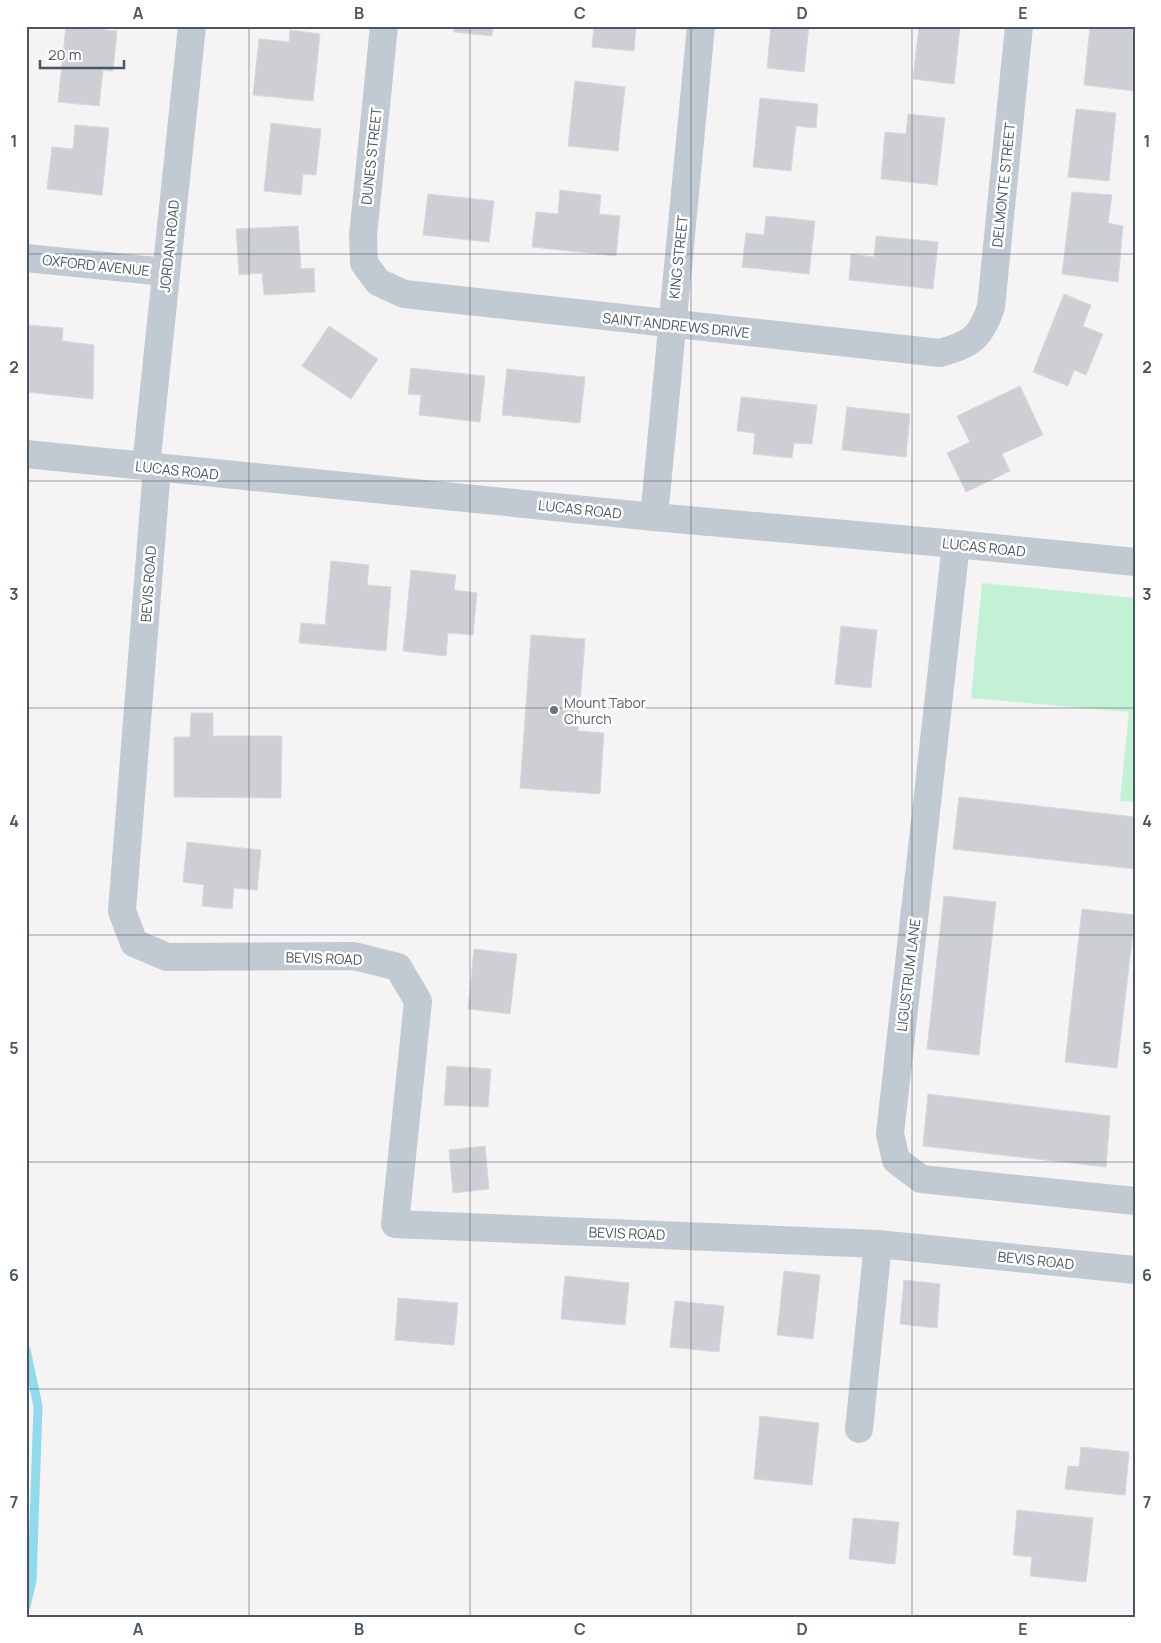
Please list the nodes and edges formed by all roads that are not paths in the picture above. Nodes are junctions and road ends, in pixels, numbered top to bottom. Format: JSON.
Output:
{"nodes":[{"id":1,"x":192,"y":26,"type":"edge"},
{"id":2,"x":384,"y":26,"type":"edge"},
{"id":3,"x":701,"y":26,"type":"edge"},
{"id":4,"x":1019,"y":26,"type":"edge"},
{"id":5,"x":26,"y":258,"type":"edge"},
{"id":6,"x":166,"y":272,"type":"junction"},
{"id":7,"x":378,"y":282,"type":"joint"},
{"id":8,"x":671,"y":325,"type":"junction"},
{"id":9,"x":975,"y":339,"type":"joint"},
{"id":10,"x":26,"y":454,"type":"edge"},
{"id":11,"x":151,"y":467,"type":"junction"},
{"id":12,"x":654,"y":517,"type":"junction"},
{"id":13,"x":956,"y":544,"type":"junction"},
{"id":14,"x":1135,"y":562,"type":"edge"},
{"id":15,"x":1135,"y":1201,"type":"edge"},
{"id":16,"x":878,"y":1244,"type":"junction"},
{"id":17,"x":1135,"y":1270,"type":"edge"},
{"id":18,"x":859,"y":1429,"type":"dead end"}],
"edges":[{"from":1,"to":6,"type":"street","name":"JORDAN ROAD"},
{"from":2,"to":7,"type":"street","name":"DUNES STREET"},
{"from":3,"to":8,"type":"street","name":"KING STREET"},
{"from":4,"to":9,"type":"street","name":"DELMONTE STREET"},
{"from":5,"to":6,"type":"street","name":"OXFORD AVENUE"},
{"from":6,"to":11,"type":"street","name":"JORDAN ROAD"},
{"from":7,"to":8,"type":"street","name":"SAINT ANDREWS DRIVE"},
{"from":8,"to":9,"type":"street","name":"SAINT ANDREWS DRIVE"},
{"from":8,"to":12,"type":"street","name":"KING STREET"},
{"from":10,"to":11,"type":"street","name":"LUCAS ROAD"},
{"from":11,"to":12,"type":"street","name":"LUCAS ROAD"},
{"from":11,"to":16,"type":"street","name":"BEVIS ROAD"},
{"from":12,"to":13,"type":"street","name":"LUCAS ROAD"},
{"from":13,"to":14,"type":"street","name":"LUCAS ROAD"},
{"from":13,"to":15,"type":"street","name":"LIGUSTRUM LANE"},
{"from":16,"to":17,"type":"street","name":"BEVIS ROAD"},
{"from":16,"to":18,"type":"street"}]}
